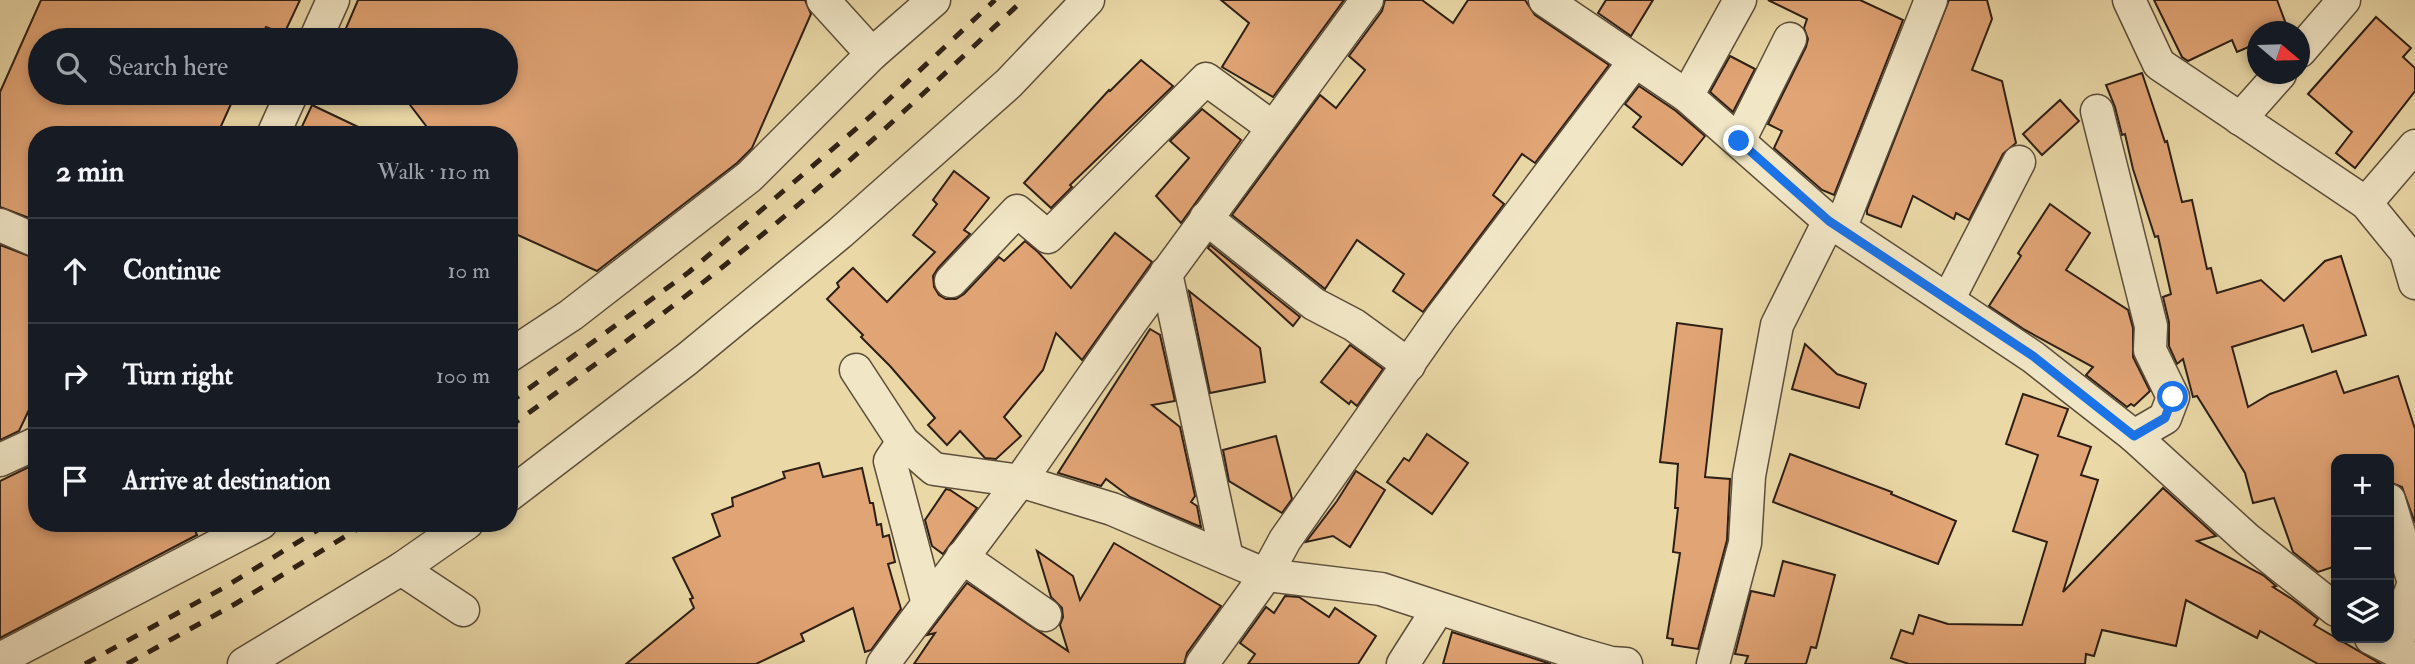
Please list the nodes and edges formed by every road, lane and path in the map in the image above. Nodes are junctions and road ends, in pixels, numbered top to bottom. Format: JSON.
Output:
{"nodes":[{"id":1,"x":333,"y":0,"type":"edge"},
{"id":2,"x":823,"y":0,"type":"edge"},
{"id":3,"x":934,"y":0,"type":"edge"},
{"id":4,"x":1088,"y":0,"type":"edge"},
{"id":5,"x":1367,"y":0,"type":"edge"},
{"id":6,"x":1545,"y":0,"type":"edge"},
{"id":7,"x":1740,"y":0,"type":"edge"},
{"id":8,"x":1930,"y":0,"type":"edge"},
{"id":9,"x":2129,"y":0,"type":"edge"},
{"id":10,"x":2344,"y":0,"type":"edge"},
{"id":11,"x":320,"y":28,"type":"edge"},
{"id":12,"x":1790,"y":39,"type":"dead end"},
{"id":13,"x":2310,"y":39,"type":"edge"},
{"id":14,"x":872,"y":54,"type":"junction"},
{"id":15,"x":1635,"y":61,"type":"junction"},
{"id":16,"x":2271,"y":84,"type":"edge"},
{"id":17,"x":1687,"y":96,"type":"junction"},
{"id":18,"x":287,"y":105,"type":"edge"},
{"id":19,"x":2097,"y":111,"type":"dead end"},
{"id":20,"x":2240,"y":119,"type":"junction"},
{"id":21,"x":277,"y":126,"type":"edge"},
{"id":22,"x":1272,"y":127,"type":"junction"},
{"id":23,"x":1739,"y":141,"type":"junction"},
{"id":24,"x":2415,"y":146,"type":"edge"},
{"id":25,"x":2019,"y":162,"type":"dead end"},
{"id":26,"x":2366,"y":203,"type":"junction"},
{"id":27,"x":1206,"y":218,"type":"junction"},
{"id":28,"x":0,"y":225,"type":"edge"},
{"id":29,"x":1835,"y":225,"type":"junction"},
{"id":30,"x":28,"y":238,"type":"edge"},
{"id":31,"x":1166,"y":273,"type":"junction"},
{"id":32,"x":951,"y":281,"type":"dead end"},
{"id":33,"x":2415,"y":283,"type":"edge"},
{"id":34,"x":1948,"y":300,"type":"junction"},
{"id":35,"x":518,"y":350,"type":"edge"},
{"id":36,"x":1409,"y":365,"type":"junction"},
{"id":37,"x":856,"y":370,"type":"dead end"},
{"id":38,"x":2134,"y":436,"type":"junction"},
{"id":39,"x":903,"y":442,"type":"junction"},
{"id":40,"x":28,"y":447,"type":"edge"},
{"id":41,"x":0,"y":460,"type":"edge"},
{"id":42,"x":1020,"y":481,"type":"junction"},
{"id":43,"x":518,"y":488,"type":"edge"},
{"id":44,"x":2392,"y":517,"type":"edge"},
{"id":45,"x":244,"y":532,"type":"edge"},
{"id":46,"x":454,"y":532,"type":"edge"},
{"id":47,"x":962,"y":557,"type":"junction"},
{"id":48,"x":1227,"y":558,"type":"junction"},
{"id":49,"x":401,"y":569,"type":"junction"},
{"id":50,"x":1266,"y":575,"type":"junction"},
{"id":51,"x":928,"y":604,"type":"junction"},
{"id":52,"x":2331,"y":606,"type":"edge"},
{"id":53,"x":463,"y":610,"type":"dead end"},
{"id":54,"x":1438,"y":610,"type":"junction"},
{"id":55,"x":1045,"y":615,"type":"dead end"},
{"id":56,"x":2394,"y":650,"type":"edge"},
{"id":57,"x":1578,"y":658,"type":"edge"},
{"id":58,"x":0,"y":659,"type":"edge"},
{"id":59,"x":244,"y":664,"type":"edge"},
{"id":60,"x":883,"y":664,"type":"edge"},
{"id":61,"x":1202,"y":664,"type":"edge"},
{"id":62,"x":1403,"y":664,"type":"edge"},
{"id":63,"x":1626,"y":664,"type":"edge"},
{"id":64,"x":1713,"y":664,"type":"edge"}],
"edges":[{"from":1,"to":11,"type":"street"},
{"from":2,"to":14,"type":"street"},
{"from":3,"to":14,"type":"street"},
{"from":4,"to":43,"type":"street"},
{"from":5,"to":22,"type":"street"},
{"from":6,"to":15,"type":"street"},
{"from":7,"to":17,"type":"street"},
{"from":8,"to":29,"type":"street"},
{"from":9,"to":20,"type":"street"},
{"from":10,"to":13,"type":"street"},
{"from":12,"to":23,"type":"street"},
{"from":14,"to":35,"type":"street"},
{"from":15,"to":17,"type":"street"},
{"from":15,"to":36,"type":"street"},
{"from":16,"to":20,"type":"street"},
{"from":17,"to":23,"type":"street"},
{"from":18,"to":21,"type":"street"},
{"from":19,"to":38,"type":"street"},
{"from":20,"to":26,"type":"street"},
{"from":22,"to":27,"type":"street"},
{"from":22,"to":32,"type":"street"},
{"from":23,"to":29,"type":"street"},
{"from":24,"to":26,"type":"street"},
{"from":25,"to":34,"type":"street"},
{"from":26,"to":33,"type":"street"},
{"from":27,"to":31,"type":"street"},
{"from":27,"to":36,"type":"street"},
{"from":28,"to":30,"type":"street"},
{"from":29,"to":34,"type":"street"},
{"from":29,"to":64,"type":"street"},
{"from":31,"to":42,"type":"street"},
{"from":31,"to":48,"type":"street"},
{"from":34,"to":38,"type":"street"},
{"from":36,"to":50,"type":"street"},
{"from":37,"to":39,"type":"street"},
{"from":38,"to":52,"type":"street"},
{"from":39,"to":42,"type":"street"},
{"from":39,"to":51,"type":"street"},
{"from":40,"to":41,"type":"street"},
{"from":42,"to":47,"type":"street"},
{"from":42,"to":48,"type":"street"},
{"from":44,"to":56,"type":"street"},
{"from":45,"to":58,"type":"street"},
{"from":46,"to":49,"type":"street"},
{"from":47,"to":51,"type":"street"},
{"from":47,"to":55,"type":"street"},
{"from":48,"to":50,"type":"street"},
{"from":49,"to":53,"type":"street"},
{"from":49,"to":59,"type":"street"},
{"from":50,"to":54,"type":"street"},
{"from":50,"to":61,"type":"street"},
{"from":51,"to":60,"type":"street"},
{"from":54,"to":57,"type":"street"},
{"from":54,"to":62,"type":"street"},
{"from":57,"to":63,"type":"street"}]}
